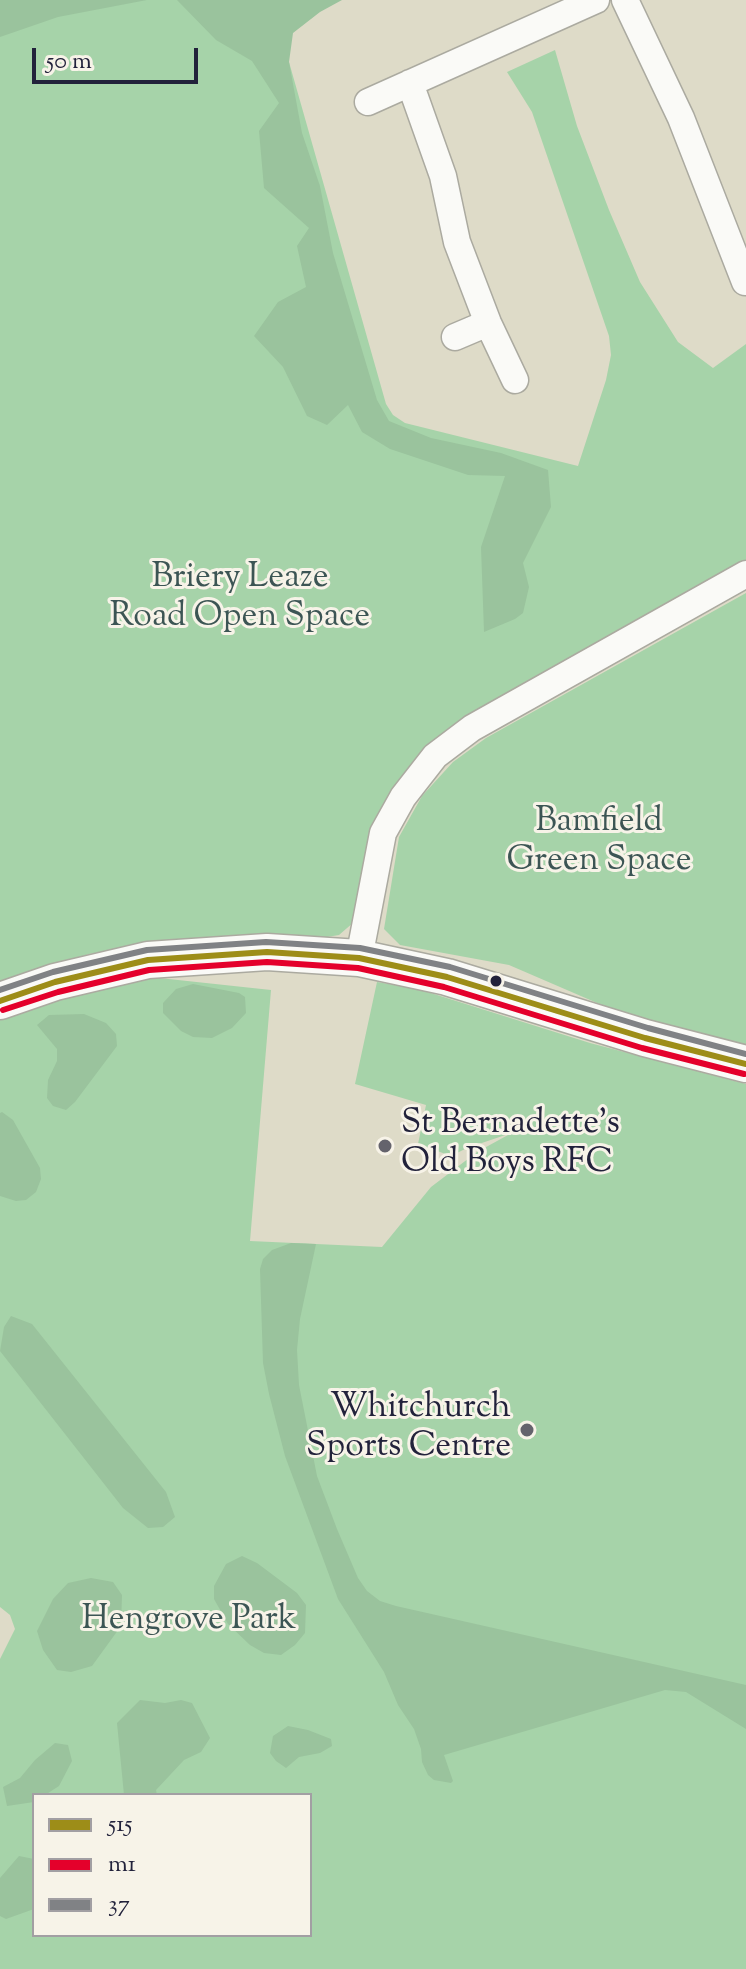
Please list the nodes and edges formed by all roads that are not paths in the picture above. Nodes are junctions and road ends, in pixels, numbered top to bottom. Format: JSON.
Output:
{"nodes":[{"id":1,"x":596,"y":0,"type":"edge"},
{"id":2,"x":625,"y":0,"type":"edge"},
{"id":3,"x":410,"y":83,"type":"junction"},
{"id":4,"x":368,"y":102,"type":"dead end"},
{"id":5,"x":739,"y":247,"type":"edge"},
{"id":6,"x":745,"y":282,"type":"edge"},
{"id":7,"x":488,"y":323,"type":"junction"},
{"id":8,"x":455,"y":337,"type":"dead end"},
{"id":9,"x":515,"y":380,"type":"dead end"},
{"id":10,"x":746,"y":574,"type":"edge"},
{"id":11,"x":359,"y":958,"type":"junction"},
{"id":12,"x":0,"y":1001,"type":"edge"},
{"id":13,"x":746,"y":1064,"type":"edge"}],
"edges":[{"from":1,"to":3,"type":"street"},
{"from":2,"to":5,"type":"street"},
{"from":3,"to":4,"type":"street"},
{"from":3,"to":7,"type":"street"},
{"from":5,"to":6,"type":"street"},
{"from":7,"to":8,"type":"street"},
{"from":7,"to":9,"type":"street"},
{"from":10,"to":11,"type":"street"},
{"from":11,"to":12,"type":"street"},
{"from":11,"to":13,"type":"street"}]}
